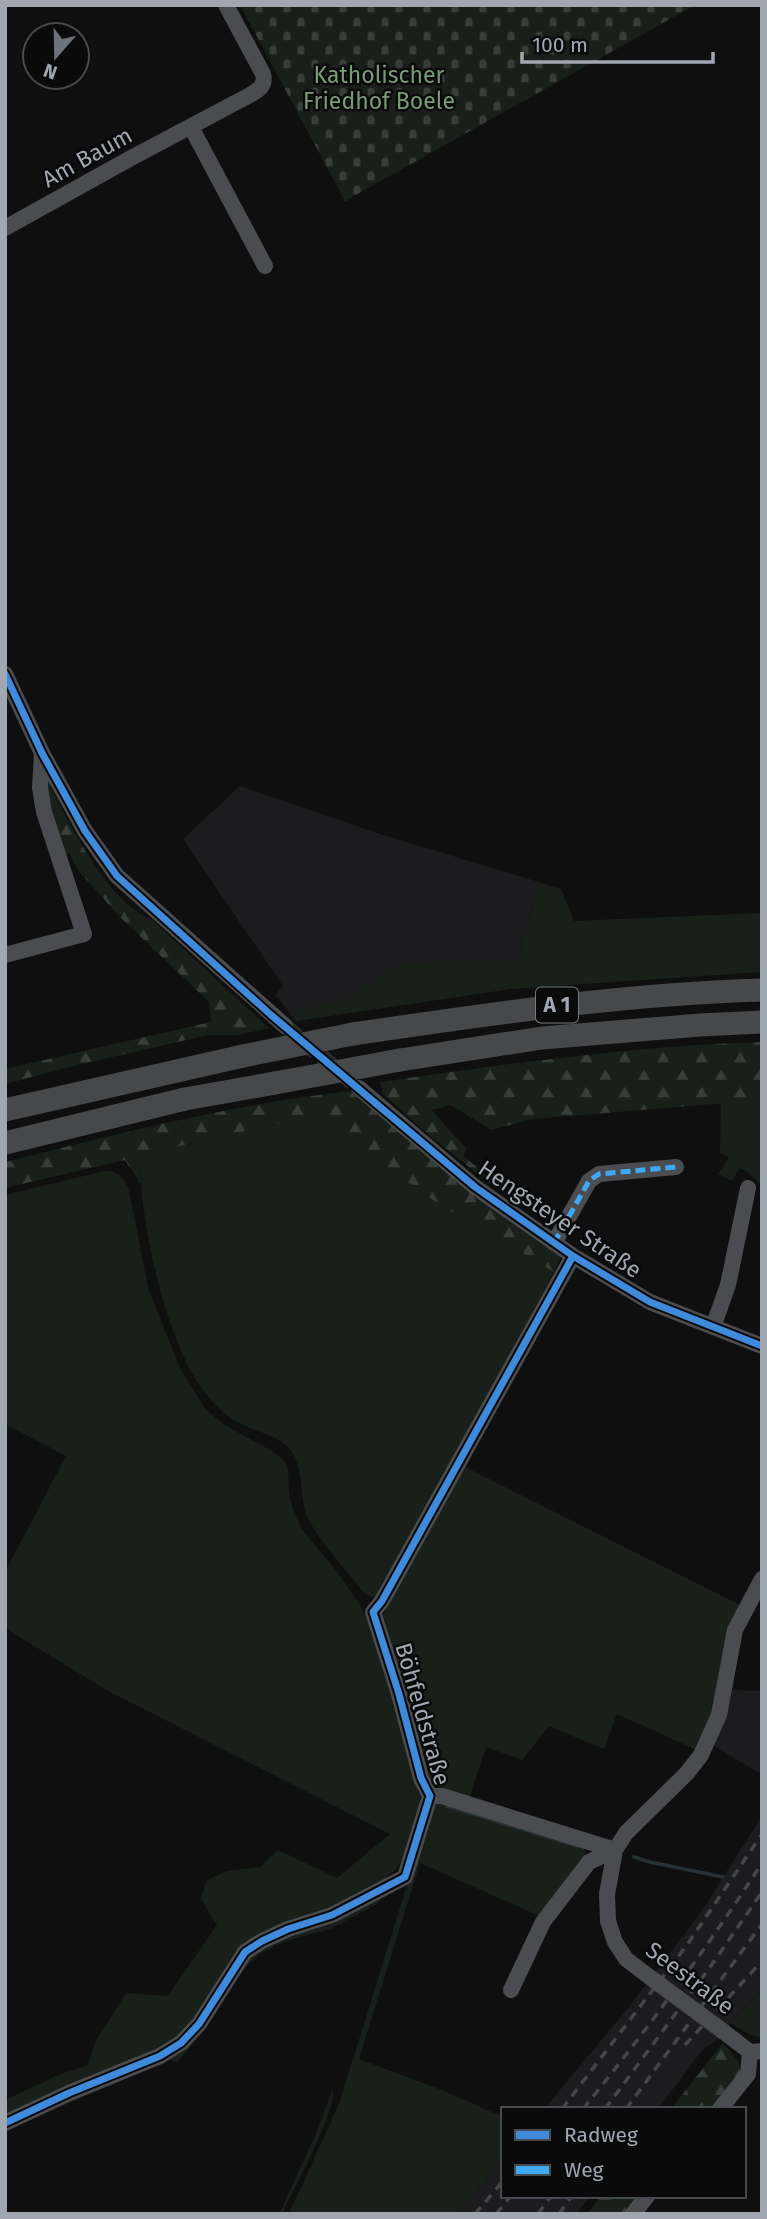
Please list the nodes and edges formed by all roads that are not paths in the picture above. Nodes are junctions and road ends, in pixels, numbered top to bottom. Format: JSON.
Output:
{"nodes":[{"id":1,"x":226,"y":5,"type":"edge"},
{"id":2,"x":191,"y":127,"type":"junction"},
{"id":3,"x":5,"y":228,"type":"edge"},
{"id":4,"x":265,"y":266,"type":"dead end"},
{"id":5,"x":5,"y":674,"type":"edge"},
{"id":6,"x":42,"y":753,"type":"junction"},
{"id":7,"x":5,"y":956,"type":"edge"},
{"id":8,"x":762,"y":989,"type":"edge"},
{"id":9,"x":762,"y":1022,"type":"edge"},
{"id":10,"x":285,"y":1026,"type":"tunnel mouth"},
{"id":11,"x":359,"y":1088,"type":"tunnel mouth"},
{"id":12,"x":5,"y":1110,"type":"edge"},
{"id":13,"x":5,"y":1143,"type":"edge"},
{"id":14,"x":676,"y":1167,"type":"dead end"},
{"id":15,"x":748,"y":1188,"type":"dead end"},
{"id":16,"x":554,"y":1243,"type":"junction"},
{"id":17,"x":573,"y":1256,"type":"junction"},
{"id":18,"x":713,"y":1327,"type":"junction"},
{"id":19,"x":762,"y":1346,"type":"edge"},
{"id":20,"x":762,"y":1580,"type":"edge"},
{"id":21,"x":430,"y":1796,"type":"junction"},
{"id":22,"x":615,"y":1850,"type":"junction"},
{"id":23,"x":511,"y":1990,"type":"dead end"},
{"id":24,"x":756,"y":2052,"type":"edge"},
{"id":25,"x":722,"y":2107,"type":"edge"},
{"id":26,"x":5,"y":2123,"type":"edge"},
{"id":27,"x":646,"y":2198,"type":"edge"},
{"id":28,"x":634,"y":2214,"type":"edge"}],
"edges":[{"from":1,"to":2,"type":"street","name":"Am Baum"},
{"from":2,"to":3,"type":"street","name":"Am Baum"},
{"from":2,"to":4,"type":"street"},
{"from":5,"to":6,"type":"street"},
{"from":6,"to":7,"type":"street"},
{"from":6,"to":10,"type":"street"},
{"from":8,"to":12,"type":"highway","number":"A 1","bridge":true},
{"from":9,"to":13,"type":"highway","number":"A 1","bridge":true},
{"from":11,"to":16,"type":"street","name":"Hengsteyer Straße"},
{"from":14,"to":16,"type":"street","name":"Hengsteyer Straße"},
{"from":15,"to":18,"type":"street"},
{"from":16,"to":17,"type":"street","name":"Hengsteyer Straße"},
{"from":17,"to":18,"type":"street","name":"Hengsteyer Straße"},
{"from":17,"to":21,"type":"street","name":"Böhfeldstraße"},
{"from":18,"to":19,"type":"street","name":"Hengsteyer Straße"},
{"from":20,"to":22,"type":"street"},
{"from":21,"to":22,"type":"street"},
{"from":21,"to":26,"type":"street","name":"Böhfeldstraße"},
{"from":22,"to":23,"type":"street"},
{"from":22,"to":24,"type":"street","name":"Seestraße","bridge":true},
{"from":24,"to":25,"type":"street","name":"Seestraße"},
{"from":27,"to":28,"type":"street"}]}
